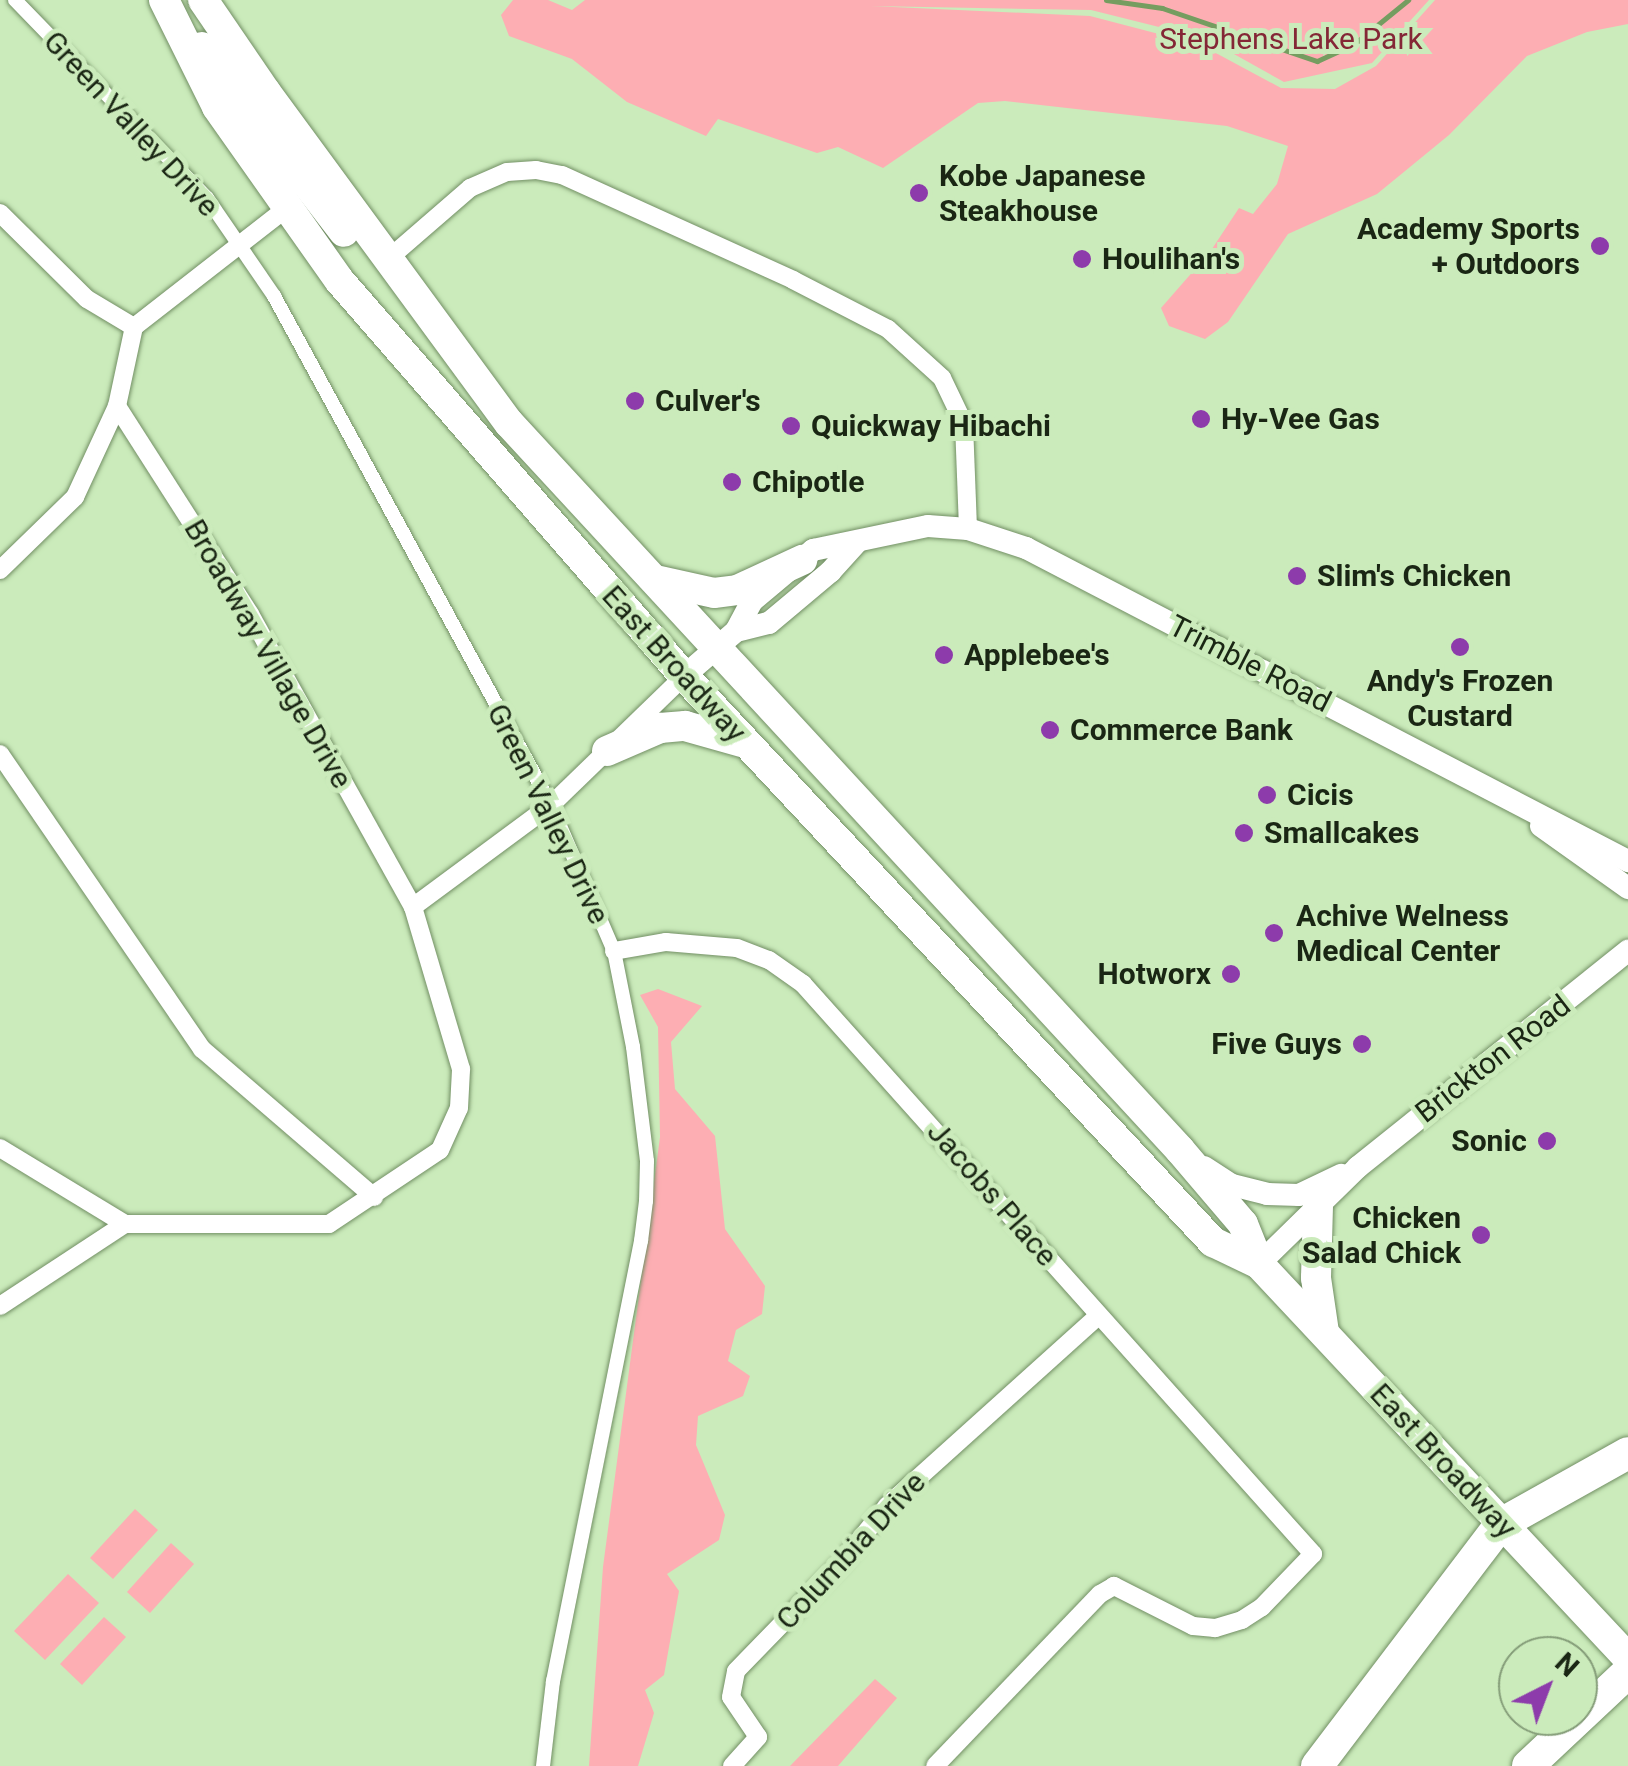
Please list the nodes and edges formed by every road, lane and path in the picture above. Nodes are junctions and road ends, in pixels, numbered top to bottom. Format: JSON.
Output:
{"nodes":[{"id":1,"x":15,"y":0,"type":"edge"},
{"id":2,"x":164,"y":0,"type":"edge"},
{"id":3,"x":203,"y":0,"type":"edge"},
{"id":4,"x":182,"y":36,"type":"junction"},
{"id":5,"x":288,"y":208,"type":"junction"},
{"id":6,"x":0,"y":213,"type":"edge"},
{"id":7,"x":238,"y":243,"type":"junction"},
{"id":8,"x":387,"y":260,"type":"junction"},
{"id":9,"x":134,"y":327,"type":"junction"},
{"id":10,"x":116,"y":406,"type":"junction"},
{"id":11,"x":968,"y":530,"type":"junction"},
{"id":12,"x":857,"y":542,"type":"junction"},
{"id":13,"x":802,"y":560,"type":"junction"},
{"id":14,"x":0,"y":570,"type":"edge"},
{"id":15,"x":652,"y":579,"type":"junction"},
{"id":16,"x":726,"y":639,"type":"junction"},
{"id":17,"x":684,"y":676,"type":"junction"},
{"id":18,"x":745,"y":743,"type":"junction"},
{"id":19,"x":607,"y":751,"type":"junction"},
{"id":20,"x":0,"y":754,"type":"edge"},
{"id":21,"x":551,"y":805,"type":"junction"},
{"id":22,"x":1521,"y":805,"type":"junction"},
{"id":23,"x":1628,"y":860,"type":"edge"},
{"id":24,"x":1628,"y":888,"type":"edge"},
{"id":25,"x":413,"y":907,"type":"junction"},
{"id":26,"x":1628,"y":938,"type":"edge"},
{"id":27,"x":614,"y":951,"type":"junction"},
{"id":28,"x":1624,"y":961,"type":"edge"},
{"id":29,"x":0,"y":1148,"type":"edge"},
{"id":30,"x":1180,"y":1150,"type":"junction"},
{"id":31,"x":1358,"y":1167,"type":"junction"},
{"id":32,"x":374,"y":1197,"type":"junction"},
{"id":33,"x":1318,"y":1206,"type":"junction"},
{"id":34,"x":124,"y":1224,"type":"junction"},
{"id":35,"x":1259,"y":1264,"type":"junction"},
{"id":36,"x":0,"y":1306,"type":"edge"},
{"id":37,"x":1098,"y":1316,"type":"junction"},
{"id":38,"x":1324,"y":1332,"type":"junction"},
{"id":39,"x":1628,"y":1453,"type":"edge"},
{"id":40,"x":1501,"y":1524,"type":"junction"},
{"id":41,"x":1628,"y":1658,"type":"edge"},
{"id":42,"x":1628,"y":1672,"type":"edge"},
{"id":43,"x":543,"y":1766,"type":"edge"},
{"id":44,"x":732,"y":1766,"type":"edge"},
{"id":45,"x":935,"y":1766,"type":"edge"},
{"id":46,"x":1318,"y":1766,"type":"edge"},
{"id":47,"x":1528,"y":1766,"type":"edge"}],
"edges":[{"from":1,"to":7,"type":"street","name":"Green Valley Drive"},
{"from":2,"to":4,"type":"main road","name":"East Broadway"},
{"from":3,"to":8,"type":"main road","name":"East Broadway"},
{"from":4,"to":5,"type":"main road","name":"East Broadway"},
{"from":4,"to":8,"type":"main road"},
{"from":5,"to":7,"type":"street"},
{"from":5,"to":17,"type":"main road","name":"East Broadway"},
{"from":6,"to":9,"type":"street"},
{"from":7,"to":9,"type":"street"},
{"from":7,"to":21,"type":"street","name":"Green Valley Drive"},
{"from":8,"to":11,"type":"street"},
{"from":8,"to":15,"type":"main road","name":"East Broadway"},
{"from":9,"to":10,"type":"street"},
{"from":10,"to":14,"type":"street"},
{"from":10,"to":25,"type":"street","name":"Broadway Village Drive"},
{"from":11,"to":12,"type":"street","name":"Trimble Road"},
{"from":11,"to":22,"type":"street","name":"Trimble Road"},
{"from":12,"to":13,"type":"street","name":"Trimble Road"},
{"from":12,"to":16,"type":"street","name":"Trimble Road"},
{"from":13,"to":15,"type":"main road"},
{"from":13,"to":16,"type":"street","name":"Trimble Road"},
{"from":15,"to":16,"type":"main road","name":"East Broadway"},
{"from":16,"to":17,"type":"street","name":"Trimble Road"},
{"from":16,"to":30,"type":"main road","name":"East Broadway"},
{"from":17,"to":18,"type":"main road","name":"East Broadway"},
{"from":17,"to":19,"type":"street"},
{"from":18,"to":19,"type":"main road"},
{"from":18,"to":35,"type":"main road","name":"East Broadway"},
{"from":19,"to":21,"type":"street"},
{"from":20,"to":32,"type":"street"},
{"from":21,"to":25,"type":"street"},
{"from":21,"to":27,"type":"street","name":"Green Valley Drive"},
{"from":22,"to":23,"type":"street","name":"Trimble Road"},
{"from":22,"to":24,"type":"street"},
{"from":25,"to":32,"type":"street","name":"Broadway Village Drive"},
{"from":26,"to":28,"type":"street"},
{"from":27,"to":37,"type":"street","name":"Jacobs Place"},
{"from":27,"to":43,"type":"street","name":"Green Valley Drive"},
{"from":28,"to":31,"type":"street","name":"Brickton Road"},
{"from":29,"to":34,"type":"street"},
{"from":30,"to":31,"type":"street","name":"Brickton Road"},
{"from":30,"to":35,"type":"main road","name":"East Broadway"},
{"from":31,"to":33,"type":"street","name":"Brickton Road"},
{"from":32,"to":34,"type":"street","name":"Broadway Village Drive"},
{"from":33,"to":35,"type":"street","name":"Brickton Road"},
{"from":33,"to":38,"type":"main road"},
{"from":34,"to":36,"type":"street"},
{"from":35,"to":38,"type":"main road","name":"East Broadway"},
{"from":37,"to":44,"type":"street","name":"Columbia Drive"},
{"from":37,"to":45,"type":"street","name":"Jacobs Place"},
{"from":38,"to":40,"type":"main road","name":"East Broadway"},
{"from":39,"to":40,"type":"highway"},
{"from":40,"to":41,"type":"main road","name":"East Broadway"},
{"from":40,"to":46,"type":"highway"},
{"from":42,"to":47,"type":"highway"}]}
